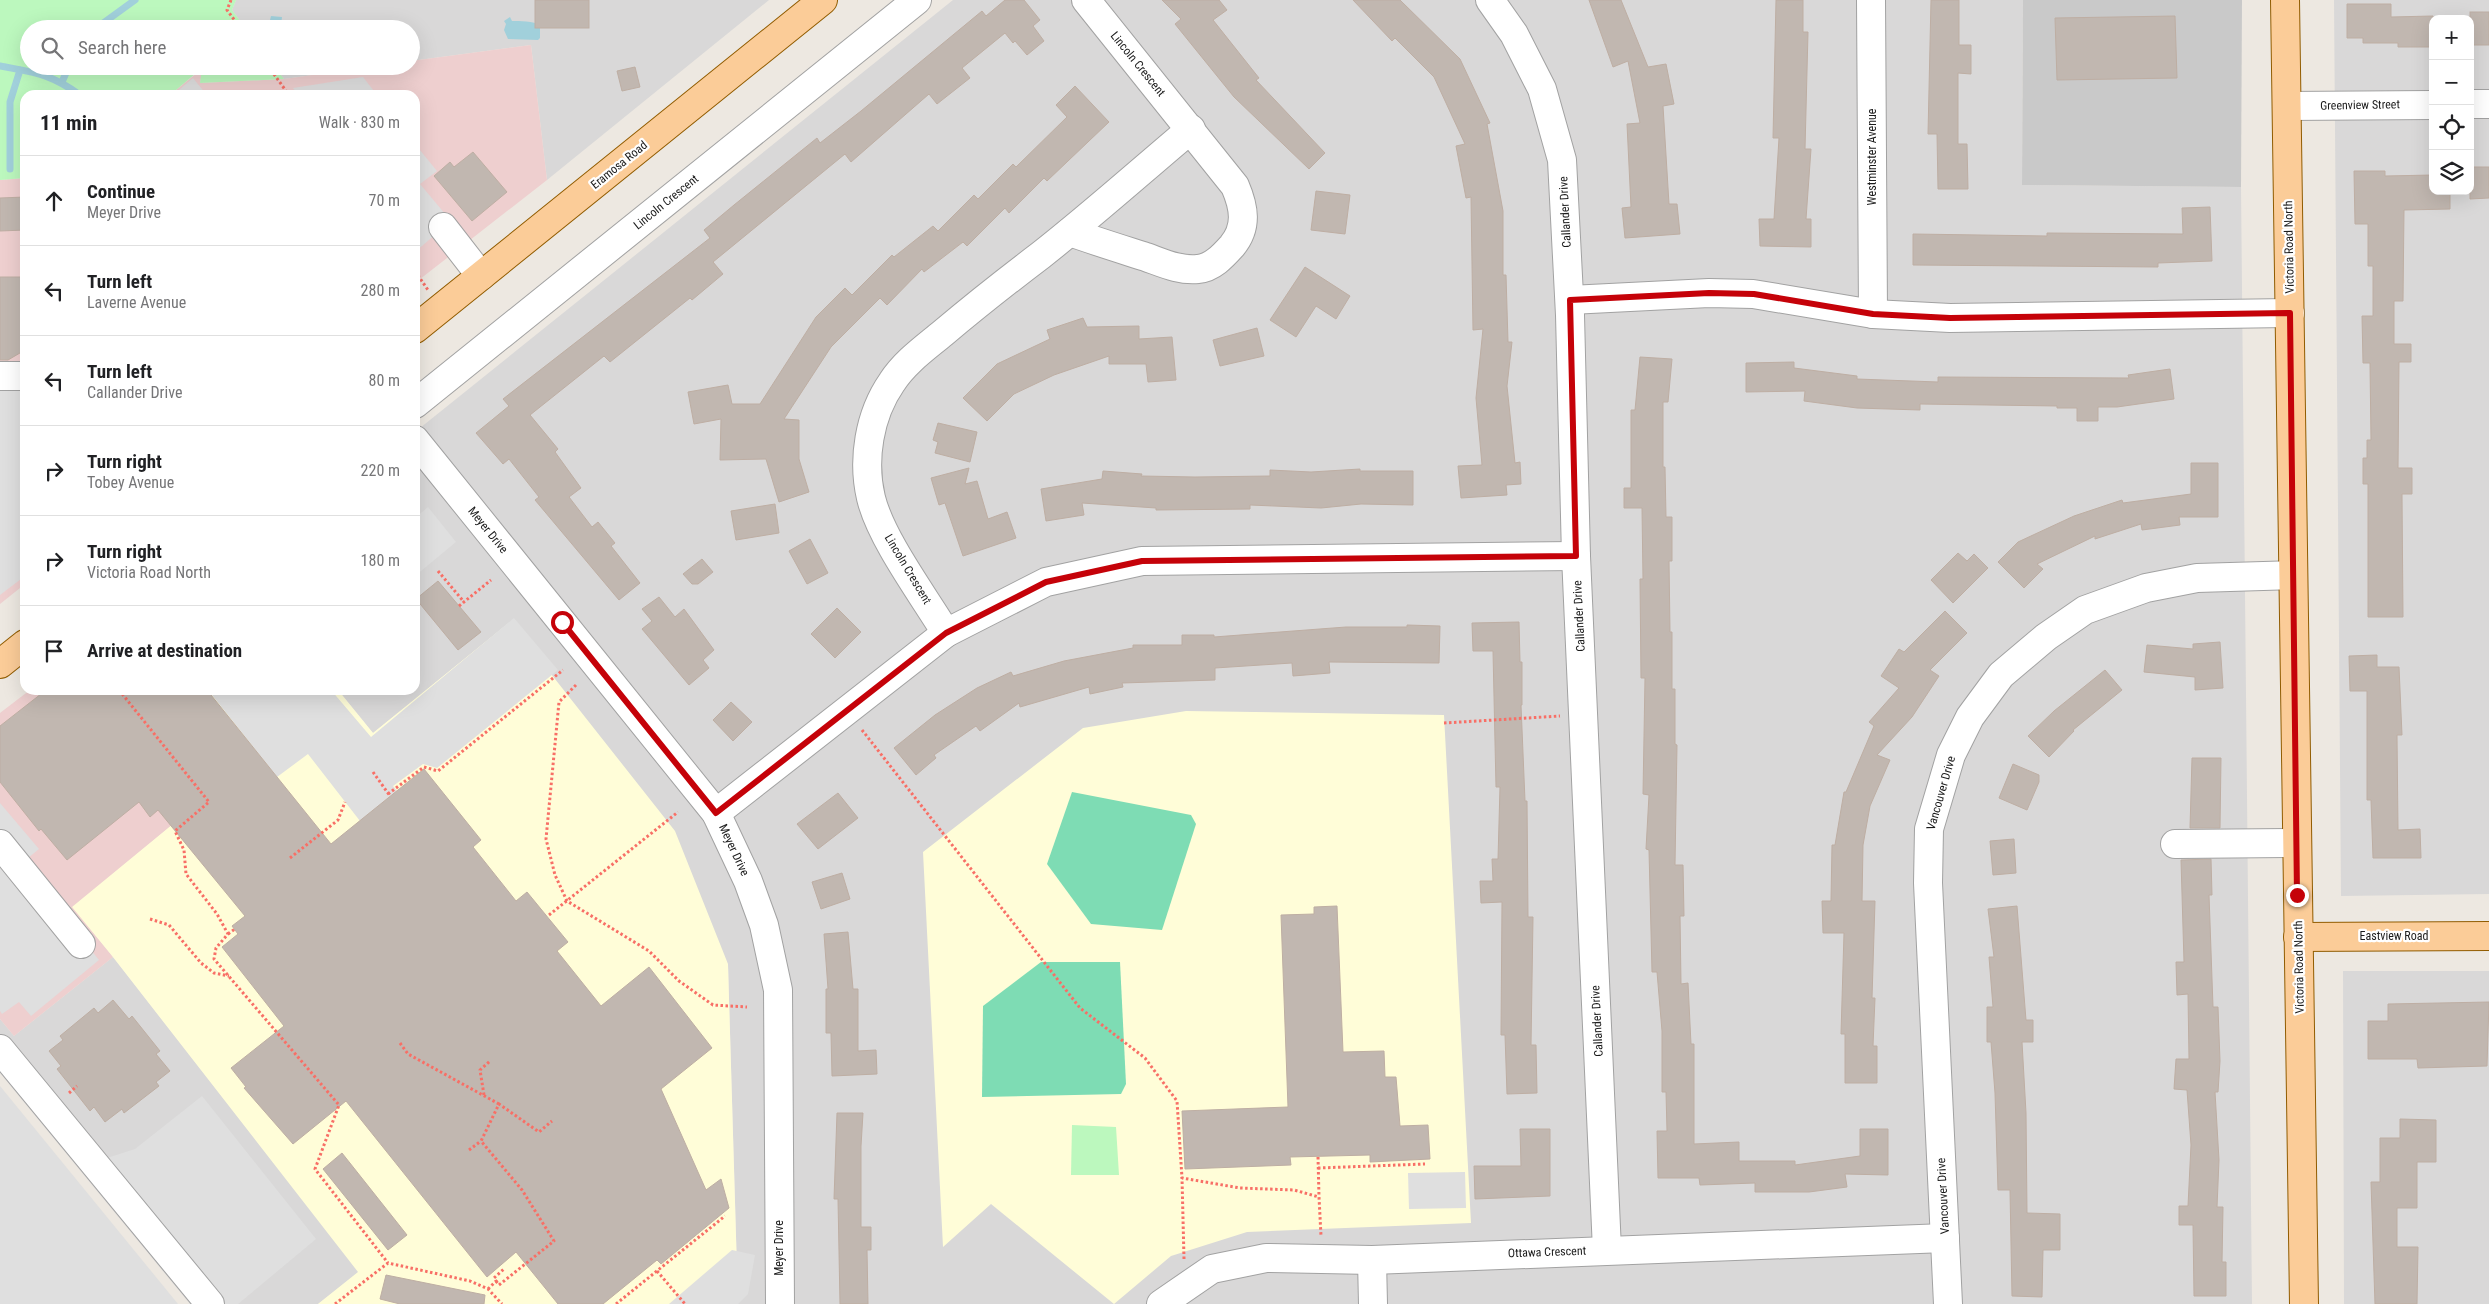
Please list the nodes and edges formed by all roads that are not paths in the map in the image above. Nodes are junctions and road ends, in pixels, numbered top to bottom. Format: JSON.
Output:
{"nodes":[{"id":1,"x":823,"y":0,"type":"edge"},
{"id":2,"x":917,"y":0,"type":"edge"},
{"id":3,"x":1086,"y":0,"type":"edge"},
{"id":4,"x":1490,"y":0,"type":"edge"},
{"id":5,"x":1871,"y":0,"type":"edge"},
{"id":6,"x":2285,"y":0,"type":"edge"},
{"id":7,"x":2474,"y":104,"type":"edge"},
{"id":8,"x":2489,"y":104,"type":"edge"},
{"id":9,"x":2429,"y":105,"type":"edge"},
{"id":10,"x":2287,"y":106,"type":"junction"},
{"id":11,"x":1191,"y":129,"type":"junction"},
{"id":12,"x":443,"y":227,"type":"dead end"},
{"id":13,"x":1070,"y":232,"type":"junction"},
{"id":14,"x":481,"y":276,"type":"junction"},
{"id":15,"x":1570,"y":300,"type":"junction"},
{"id":16,"x":2290,"y":313,"type":"junction"},
{"id":17,"x":1873,"y":314,"type":"junction"},
{"id":18,"x":420,"y":325,"type":"edge"},
{"id":19,"x":0,"y":376,"type":"edge"},
{"id":20,"x":20,"y":376,"type":"edge"},
{"id":21,"x":420,"y":400,"type":"edge"},
{"id":22,"x":420,"y":446,"type":"edge"},
{"id":23,"x":1576,"y":556,"type":"junction"},
{"id":24,"x":2293,"y":575,"type":"junction"},
{"id":25,"x":946,"y":633,"type":"junction"},
{"id":26,"x":20,"y":648,"type":"edge"},
{"id":27,"x":0,"y":664,"type":"edge"},
{"id":28,"x":716,"y":813,"type":"junction"},
{"id":29,"x":2297,"y":843,"type":"junction"},
{"id":30,"x":0,"y":844,"type":"edge"},
{"id":31,"x":2175,"y":844,"type":"dead end"},
{"id":32,"x":2298,"y":936,"type":"junction"},
{"id":33,"x":2489,"y":936,"type":"edge"},
{"id":34,"x":82,"y":944,"type":"dead end"},
{"id":35,"x":0,"y":1049,"type":"edge"},
{"id":36,"x":1945,"y":1238,"type":"junction"},
{"id":37,"x":1607,"y":1250,"type":"junction"},
{"id":38,"x":1372,"y":1260,"type":"junction"},
{"id":39,"x":210,"y":1304,"type":"edge"},
{"id":40,"x":780,"y":1304,"type":"edge"},
{"id":41,"x":1161,"y":1304,"type":"edge"},
{"id":42,"x":1373,"y":1304,"type":"edge"},
{"id":43,"x":1948,"y":1304,"type":"edge"},
{"id":44,"x":2304,"y":1304,"type":"edge"}],
"edges":[{"from":1,"to":14,"type":"main road","name":"Eramosa Road"},
{"from":2,"to":21,"type":"street","name":"Lincoln Crescent"},
{"from":3,"to":11,"type":"street","name":"Lincoln Crescent"},
{"from":4,"to":15,"type":"street","name":"Callander Drive"},
{"from":5,"to":17,"type":"street","name":"Westminster Avenue"},
{"from":6,"to":10,"type":"main road","name":"Victoria Road North"},
{"from":7,"to":8,"type":"street"},
{"from":9,"to":10,"type":"street","name":"Greenview Street"},
{"from":10,"to":16,"type":"main road","name":"Victoria Road North"},
{"from":11,"to":13,"type":"street","name":"Lincoln Crescent"},
{"from":11,"to":13,"type":"street","name":"Lincoln Crescent"},
{"from":12,"to":14,"type":"street"},
{"from":13,"to":25,"type":"street","name":"Lincoln Crescent"},
{"from":14,"to":18,"type":"main road","name":"Eramosa Road"},
{"from":15,"to":17,"type":"street"},
{"from":15,"to":23,"type":"street","name":"Callander Drive"},
{"from":16,"to":17,"type":"street"},
{"from":16,"to":24,"type":"main road","name":"Victoria Road North"},
{"from":19,"to":20,"type":"street"},
{"from":22,"to":28,"type":"street","name":"Meyer Drive"},
{"from":23,"to":25,"type":"street"},
{"from":23,"to":37,"type":"street","name":"Callander Drive"},
{"from":24,"to":29,"type":"main road","name":"Victoria Road North"},
{"from":24,"to":36,"type":"street","name":"Vancouver Drive"},
{"from":25,"to":28,"type":"street"},
{"from":26,"to":27,"type":"main road"},
{"from":28,"to":40,"type":"street","name":"Meyer Drive"},
{"from":29,"to":31,"type":"street"},
{"from":29,"to":32,"type":"main road","name":"Victoria Road North"},
{"from":30,"to":34,"type":"street"},
{"from":32,"to":33,"type":"main road","name":"Eastview Road"},
{"from":32,"to":44,"type":"main road","name":"Victoria Road North"},
{"from":35,"to":39,"type":"street"},
{"from":36,"to":37,"type":"street","name":"Ottawa Crescent"},
{"from":36,"to":43,"type":"street","name":"Vancouver Drive"},
{"from":37,"to":38,"type":"street","name":"Ottawa Crescent"},
{"from":38,"to":41,"type":"street","name":"Ottawa Crescent"},
{"from":38,"to":42,"type":"street"}]}
